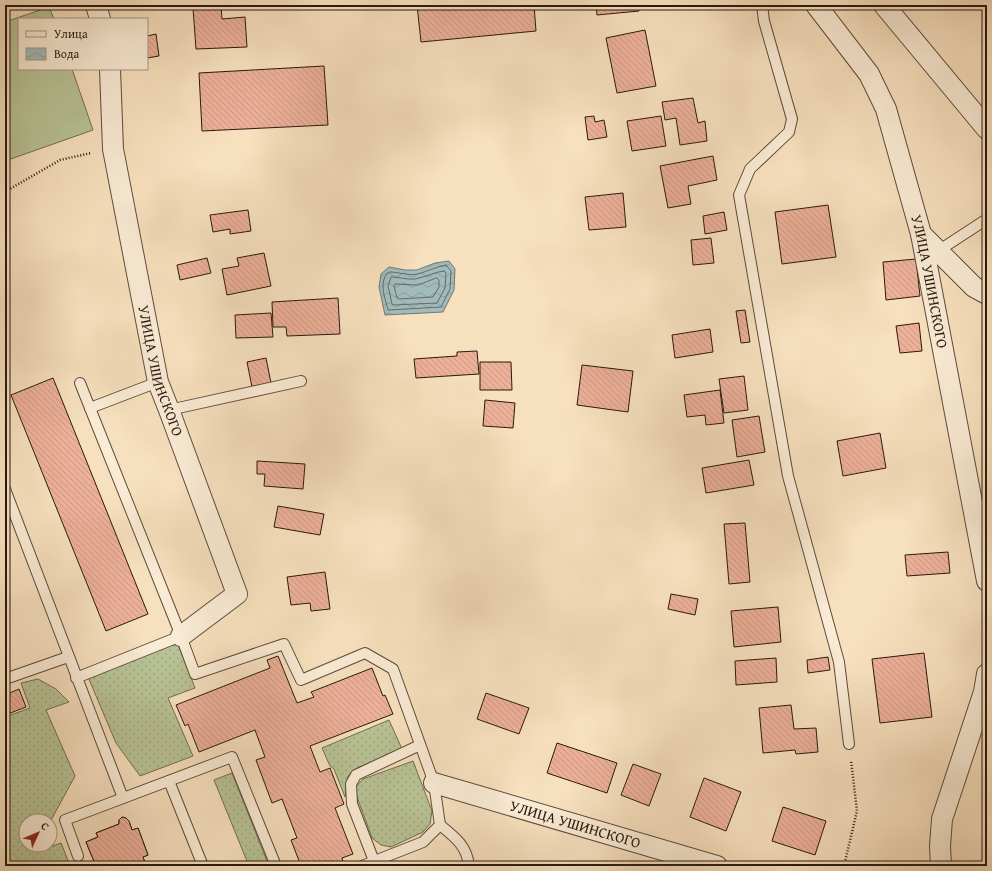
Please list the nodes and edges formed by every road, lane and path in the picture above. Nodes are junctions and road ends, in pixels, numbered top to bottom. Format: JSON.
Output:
{"nodes":[{"id":1,"x":96,"y":5,"type":"edge"},
{"id":2,"x":762,"y":5,"type":"edge"},
{"id":3,"x":816,"y":5,"type":"edge"},
{"id":4,"x":884,"y":5,"type":"edge"},
{"id":5,"x":100,"y":18,"type":"edge"},
{"id":6,"x":110,"y":70,"type":"edge"},
{"id":7,"x":987,"y":129,"type":"edge"},
{"id":8,"x":113,"y":149,"type":"junction"},
{"id":9,"x":5,"y":191,"type":"edge"},
{"id":10,"x":987,"y":218,"type":"edge"},
{"id":11,"x":921,"y":234,"type":"junction"},
{"id":12,"x":938,"y":251,"type":"junction"},
{"id":13,"x":987,"y":294,"type":"edge"},
{"id":14,"x":301,"y":381,"type":"dead end"},
{"id":15,"x":158,"y":382,"type":"junction"},
{"id":16,"x":80,"y":383,"type":"dead end"},
{"id":17,"x":90,"y":408,"type":"junction"},
{"id":18,"x":170,"y":410,"type":"junction"},
{"id":19,"x":5,"y":489,"type":"edge"},
{"id":20,"x":987,"y":581,"type":"edge"},
{"id":21,"x":181,"y":636,"type":"junction"},
{"id":22,"x":68,"y":657,"type":"junction"},
{"id":23,"x":987,"y":674,"type":"edge"},
{"id":24,"x":76,"y":678,"type":"junction"},
{"id":25,"x":5,"y":679,"type":"edge"},
{"id":26,"x":849,"y":744,"type":"joint"},
{"id":27,"x":420,"y":745,"type":"junction"},
{"id":28,"x":169,"y":781,"type":"junction"},
{"id":29,"x":434,"y":783,"type":"junction"},
{"id":30,"x":123,"y":798,"type":"junction"},
{"id":31,"x":440,"y":825,"type":"junction"},
{"id":32,"x":940,"y":846,"type":"junction"},
{"id":33,"x":78,"y":856,"type":"dead end"},
{"id":34,"x":374,"y":861,"type":"junction"},
{"id":35,"x":203,"y":866,"type":"edge"},
{"id":36,"x":276,"y":866,"type":"edge"},
{"id":37,"x":362,"y":866,"type":"edge"},
{"id":38,"x":469,"y":866,"type":"edge"},
{"id":39,"x":717,"y":866,"type":"edge"},
{"id":40,"x":844,"y":866,"type":"edge"},
{"id":41,"x":929,"y":866,"type":"edge"},
{"id":42,"x":941,"y":866,"type":"edge"}],
"edges":[{"from":1,"to":5,"type":"street"},
{"from":2,"to":26,"type":"lane"},
{"from":3,"to":11,"type":"street","name":"УЛИЦА УШИНСКОГО"},
{"from":4,"to":7,"type":"street"},
{"from":6,"to":8,"type":"street","name":"УЛИЦА УШИНСКОГО"},
{"from":8,"to":9,"type":"path"},
{"from":8,"to":15,"type":"street","name":"УЛИЦА УШИНСКОГО"},
{"from":10,"to":12,"type":"lane"},
{"from":11,"to":12,"type":"street"},
{"from":11,"to":20,"type":"street","name":"УЛИЦА УШИНСКОГО"},
{"from":12,"to":13,"type":"street"},
{"from":14,"to":18,"type":"lane"},
{"from":15,"to":17,"type":"lane"},
{"from":15,"to":18,"type":"street","name":"УЛИЦА УШИНСКОГО"},
{"from":16,"to":17,"type":"lane"},
{"from":17,"to":21,"type":"lane"},
{"from":18,"to":21,"type":"street","name":"УЛИЦА УШИНСКОГО"},
{"from":19,"to":22,"type":"lane"},
{"from":21,"to":24,"type":"lane"},
{"from":21,"to":27,"type":"lane"},
{"from":22,"to":24,"type":"lane"},
{"from":22,"to":25,"type":"lane"},
{"from":23,"to":32,"type":"street"},
{"from":24,"to":30,"type":"lane"},
{"from":26,"to":40,"type":"path"},
{"from":27,"to":29,"type":"lane"},
{"from":27,"to":34,"type":"lane"},
{"from":28,"to":30,"type":"lane"},
{"from":28,"to":35,"type":"lane"},
{"from":28,"to":36,"type":"lane"},
{"from":29,"to":31,"type":"lane"},
{"from":29,"to":39,"type":"street","name":"УЛИЦА УШИНСКОГО"},
{"from":30,"to":33,"type":"lane"},
{"from":31,"to":34,"type":"lane"},
{"from":31,"to":38,"type":"lane"},
{"from":32,"to":41,"type":"street"},
{"from":32,"to":42,"type":"street"},
{"from":34,"to":37,"type":"lane"}]}
